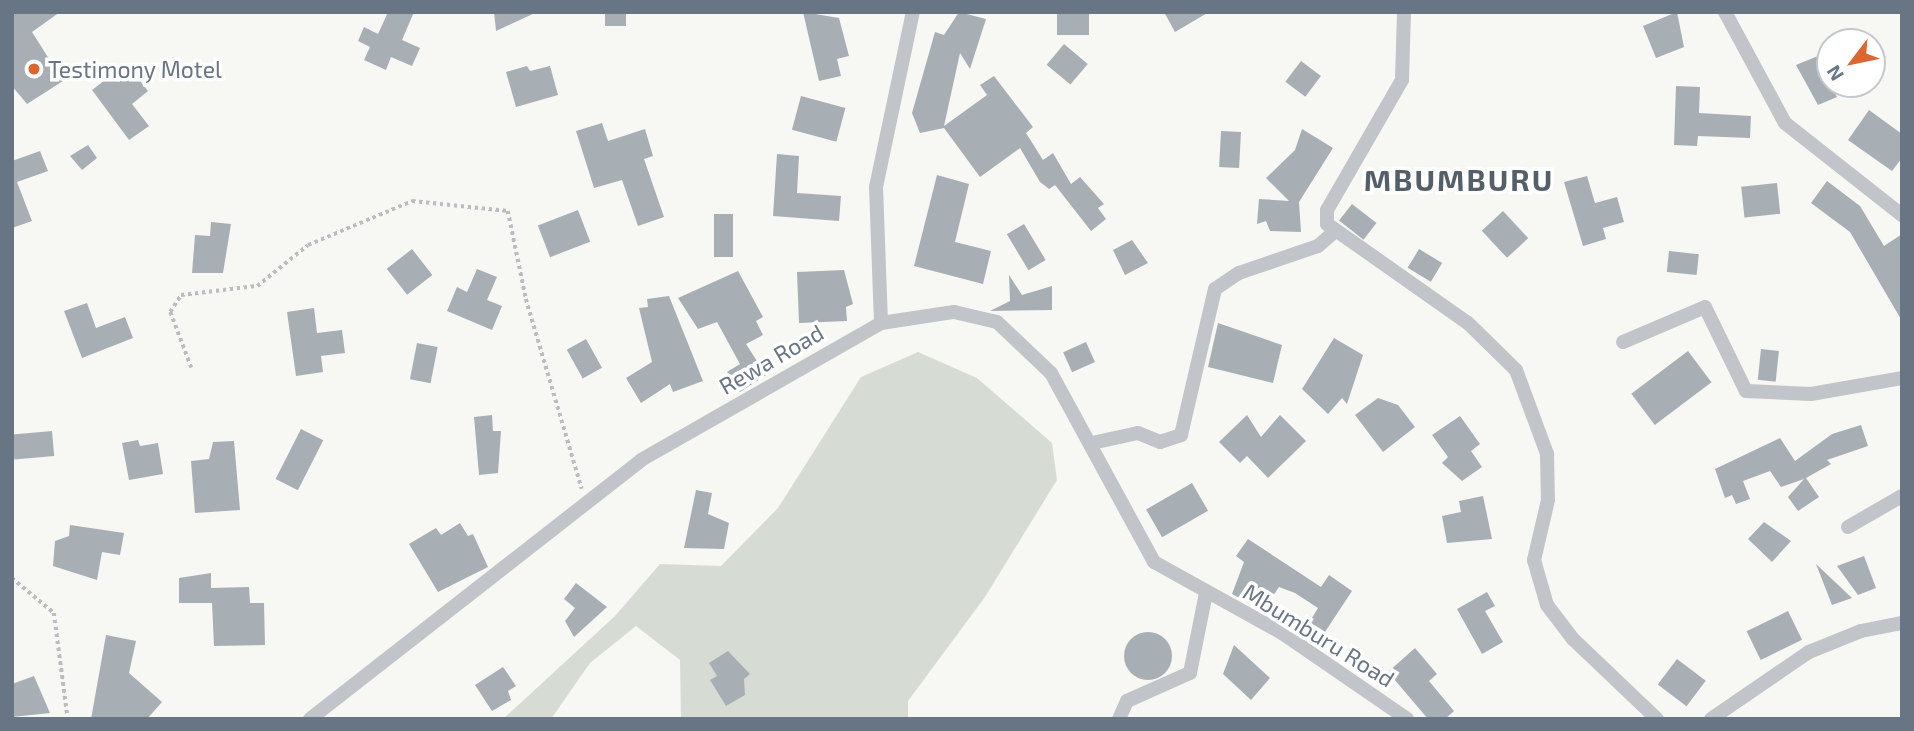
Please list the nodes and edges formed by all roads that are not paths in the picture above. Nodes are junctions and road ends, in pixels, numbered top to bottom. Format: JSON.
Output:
{"nodes":[{"id":1,"x":1404,"y":12,"type":"edge"},
{"id":2,"x":1725,"y":12,"type":"edge"},
{"id":3,"x":906,"y":15,"type":"edge"},
{"id":4,"x":1902,"y":215,"type":"edge"},
{"id":5,"x":1334,"y":232,"type":"junction"},
{"id":6,"x":881,"y":323,"type":"junction"},
{"id":7,"x":1623,"y":342,"type":"dead end"},
{"id":8,"x":1902,"y":378,"type":"edge"},
{"id":9,"x":1092,"y":443,"type":"junction"},
{"id":10,"x":1902,"y":496,"type":"edge"},
{"id":11,"x":1848,"y":527,"type":"dead end"},
{"id":12,"x":1206,"y":593,"type":"junction"},
{"id":13,"x":1902,"y":624,"type":"edge"},
{"id":14,"x":310,"y":719,"type":"edge"},
{"id":15,"x":1119,"y":719,"type":"edge"},
{"id":16,"x":1407,"y":719,"type":"edge"},
{"id":17,"x":1657,"y":719,"type":"edge"},
{"id":18,"x":1712,"y":719,"type":"edge"}],
"edges":[{"from":1,"to":5,"type":"street"},
{"from":2,"to":4,"type":"street"},
{"from":3,"to":6,"type":"street"},
{"from":5,"to":9,"type":"street"},
{"from":5,"to":17,"type":"street"},
{"from":6,"to":9,"type":"street","name":"Rewa Road"},
{"from":6,"to":14,"type":"street","name":"Rewa Road"},
{"from":7,"to":8,"type":"street"},
{"from":9,"to":12,"type":"street","name":"Rewa Road"},
{"from":10,"to":11,"type":"street"},
{"from":12,"to":15,"type":"street"},
{"from":12,"to":16,"type":"street","name":"Mbumburu Road"},
{"from":13,"to":18,"type":"street"}]}
